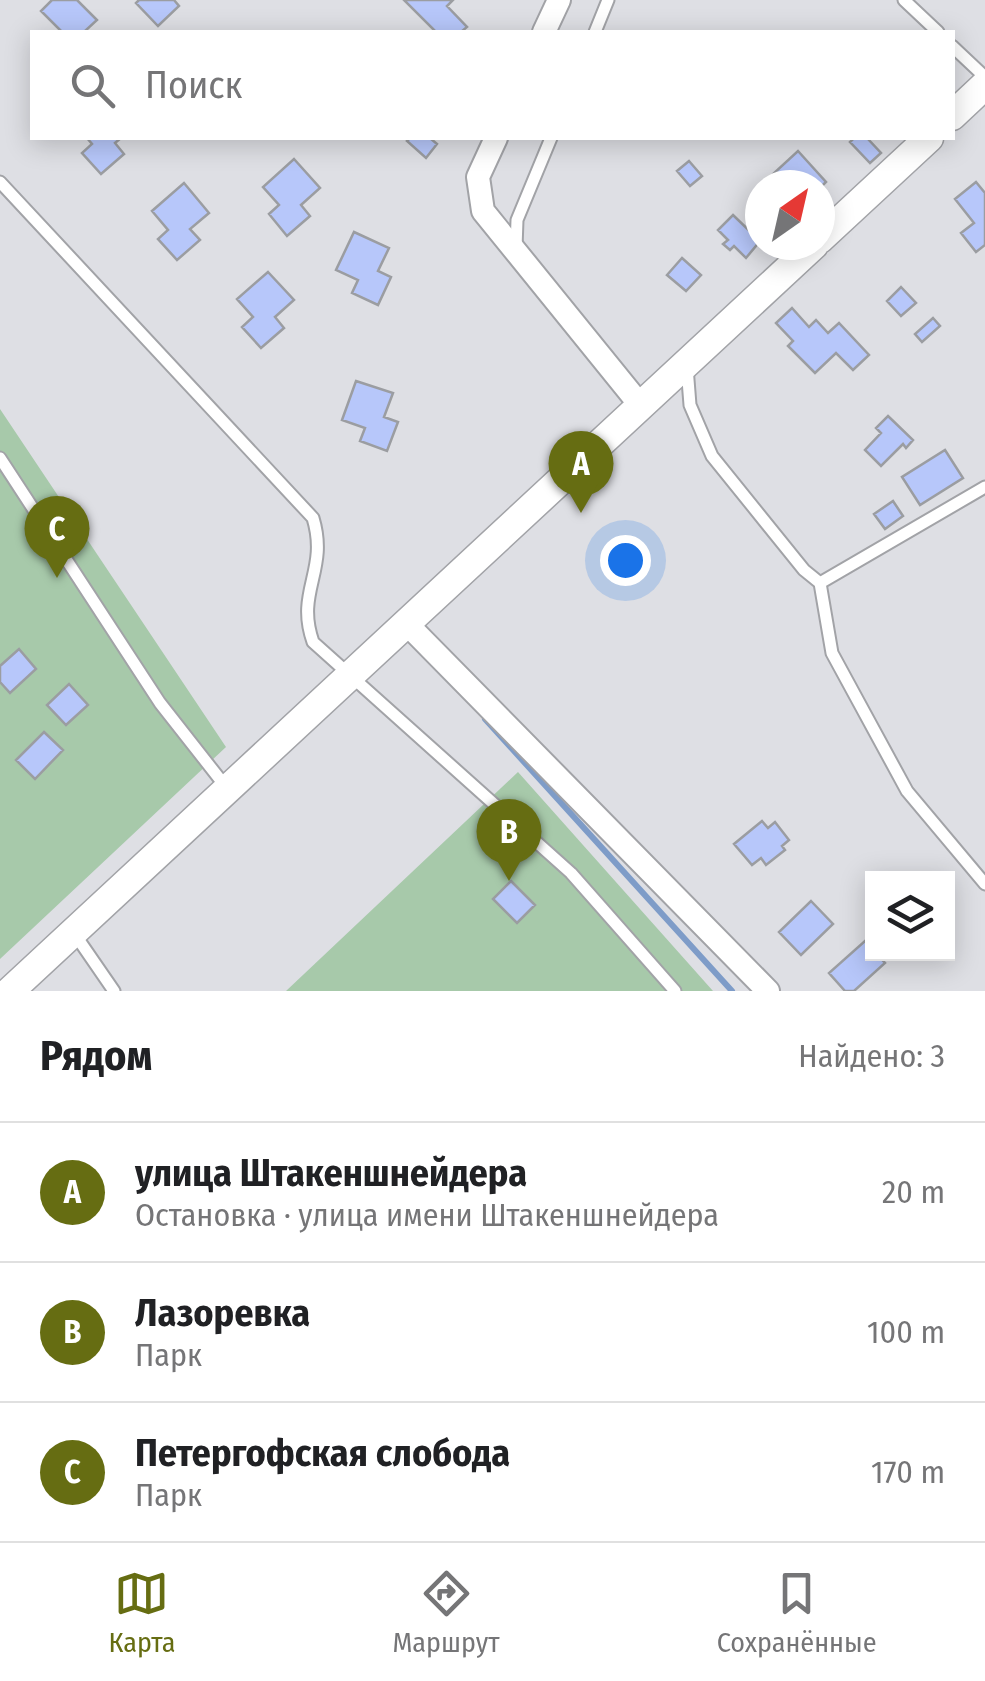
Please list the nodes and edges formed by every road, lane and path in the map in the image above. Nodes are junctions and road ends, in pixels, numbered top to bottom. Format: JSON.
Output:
{"nodes":[{"id":1,"x":559,"y":0,"type":"edge"},
{"id":2,"x":608,"y":0,"type":"edge"},
{"id":3,"x":904,"y":0,"type":"edge"},
{"id":4,"x":545,"y":30,"type":"edge"},
{"id":5,"x":596,"y":30,"type":"edge"},
{"id":6,"x":936,"y":30,"type":"edge"},
{"id":7,"x":955,"y":49,"type":"edge"},
{"id":8,"x":985,"y":77,"type":"edge"},
{"id":9,"x":985,"y":85,"type":"edge"},
{"id":10,"x":955,"y":113,"type":"edge"},
{"id":11,"x":495,"y":140,"type":"edge"},
{"id":12,"x":550,"y":140,"type":"edge"},
{"id":13,"x":927,"y":140,"type":"edge"},
{"id":14,"x":0,"y":182,"type":"edge"},
{"id":15,"x":835,"y":225,"type":"edge"},
{"id":16,"x":510,"y":244,"type":"junction"},
{"id":17,"x":798,"y":260,"type":"edge"},
{"id":18,"x":687,"y":363,"type":"junction"},
{"id":19,"x":642,"y":406,"type":"junction"},
{"id":20,"x":0,"y":458,"type":"edge"},
{"id":21,"x":985,"y":487,"type":"edge"},
{"id":22,"x":820,"y":583,"type":"junction"},
{"id":23,"x":406,"y":623,"type":"junction"},
{"id":24,"x":350,"y":674,"type":"junction"},
{"id":25,"x":226,"y":787,"type":"junction"},
{"id":26,"x":985,"y":884,"type":"edge"},
{"id":27,"x":74,"y":932,"type":"junction"},
{"id":28,"x":10,"y":991,"type":"edge"},
{"id":29,"x":114,"y":991,"type":"edge"},
{"id":30,"x":675,"y":991,"type":"edge"},
{"id":31,"x":768,"y":991,"type":"edge"}],
"edges":[{"from":1,"to":4,"type":"street"},
{"from":2,"to":5,"type":"lane"},
{"from":3,"to":6,"type":"lane"},
{"from":7,"to":8,"type":"lane"},
{"from":9,"to":10,"type":"street"},
{"from":11,"to":16,"type":"street"},
{"from":12,"to":16,"type":"lane"},
{"from":13,"to":15,"type":"street"},
{"from":14,"to":24,"type":"lane"},
{"from":16,"to":19,"type":"street"},
{"from":17,"to":18,"type":"street"},
{"from":18,"to":19,"type":"street"},
{"from":18,"to":22,"type":"lane"},
{"from":19,"to":23,"type":"street"},
{"from":20,"to":25,"type":"lane"},
{"from":21,"to":22,"type":"lane"},
{"from":22,"to":26,"type":"lane"},
{"from":23,"to":24,"type":"street"},
{"from":23,"to":31,"type":"street"},
{"from":24,"to":25,"type":"street"},
{"from":24,"to":30,"type":"lane"},
{"from":25,"to":27,"type":"street"},
{"from":27,"to":28,"type":"street"},
{"from":27,"to":29,"type":"lane"}]}
